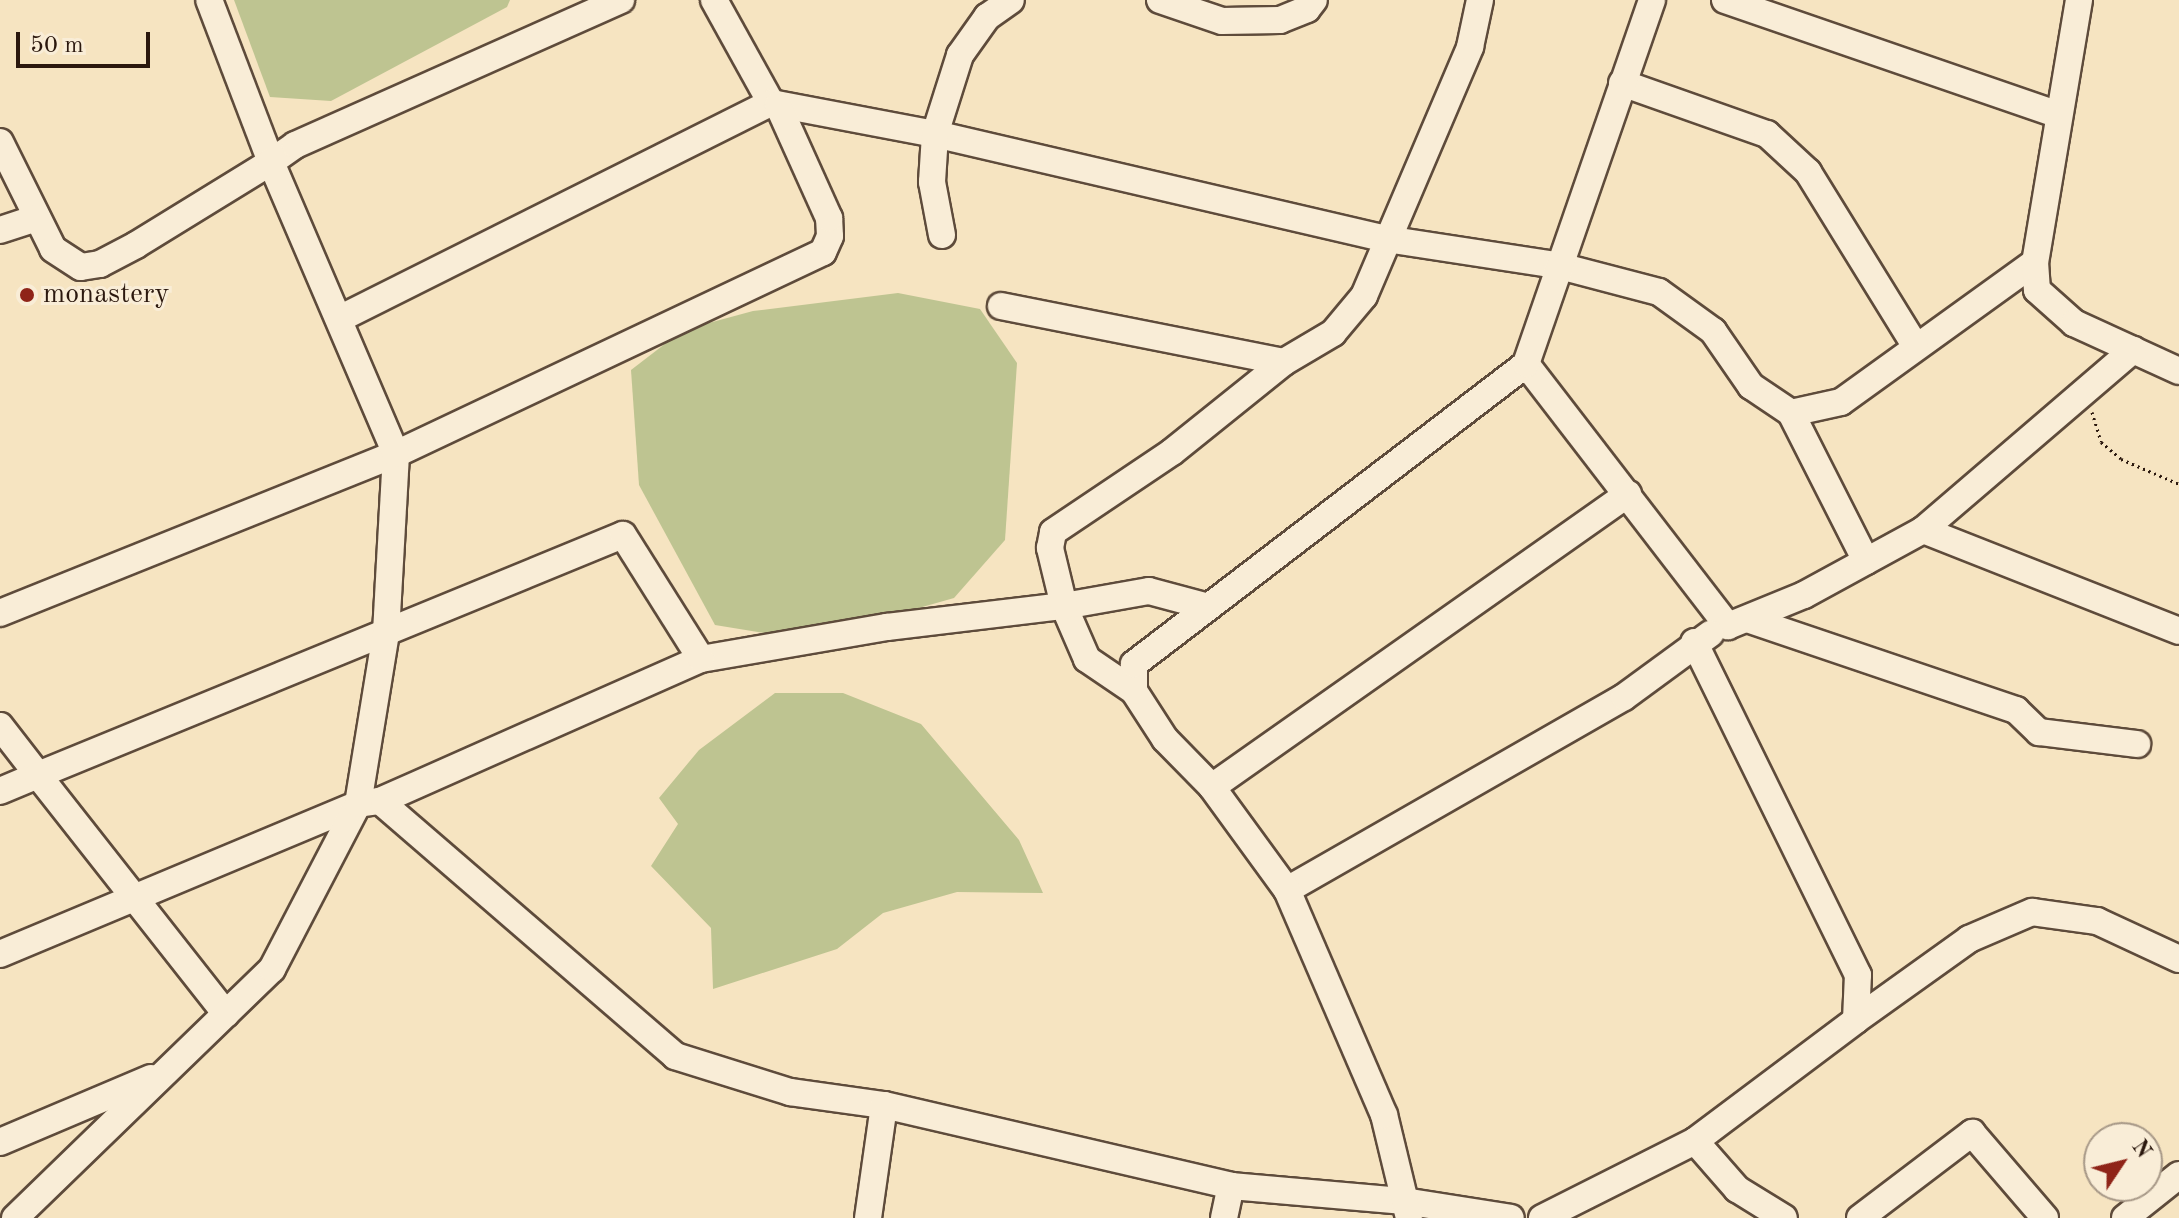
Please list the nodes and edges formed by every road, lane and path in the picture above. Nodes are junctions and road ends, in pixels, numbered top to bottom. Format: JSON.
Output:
{"nodes":[{"id":1,"x":209,"y":0,"type":"edge"},
{"id":2,"x":621,"y":0,"type":"edge"},
{"id":3,"x":714,"y":0,"type":"edge"},
{"id":4,"x":1011,"y":0,"type":"edge"},
{"id":5,"x":1160,"y":0,"type":"edge"},
{"id":6,"x":1314,"y":0,"type":"edge"},
{"id":7,"x":1480,"y":0,"type":"edge"},
{"id":8,"x":1652,"y":0,"type":"edge"},
{"id":9,"x":1725,"y":0,"type":"edge"},
{"id":10,"x":2079,"y":0,"type":"edge"},
{"id":11,"x":586,"y":7,"type":"edge"},
{"id":12,"x":1622,"y":83,"type":"junction"},
{"id":13,"x":774,"y":104,"type":"junction"},
{"id":14,"x":2057,"y":114,"type":"junction"},
{"id":15,"x":935,"y":134,"type":"junction"},
{"id":16,"x":0,"y":142,"type":"edge"},
{"id":17,"x":271,"y":162,"type":"junction"},
{"id":18,"x":37,"y":218,"type":"junction"},
{"id":19,"x":0,"y":230,"type":"edge"},
{"id":20,"x":942,"y":235,"type":"dead end"},
{"id":21,"x":1386,"y":239,"type":"junction"},
{"id":22,"x":2035,"y":262,"type":"junction"},
{"id":23,"x":1556,"y":265,"type":"junction"},
{"id":24,"x":1001,"y":306,"type":"dead end"},
{"id":25,"x":339,"y":319,"type":"junction"},
{"id":26,"x":1915,"y":345,"type":"junction"},
{"id":27,"x":2133,"y":350,"type":"junction"},
{"id":28,"x":1284,"y":362,"type":"junction"},
{"id":29,"x":1526,"y":364,"type":"junction"},
{"id":30,"x":2179,"y":371,"type":"edge"},
{"id":31,"x":2082,"y":395,"type":"junction"},
{"id":32,"x":1791,"y":413,"type":"junction"},
{"id":33,"x":396,"y":454,"type":"junction"},
{"id":34,"x":2179,"y":484,"type":"edge"},
{"id":35,"x":1628,"y":494,"type":"junction"},
{"id":36,"x":1923,"y":530,"type":"junction"},
{"id":37,"x":1866,"y":561,"type":"junction"},
{"id":38,"x":1064,"y":606,"type":"junction"},
{"id":39,"x":1205,"y":606,"type":"junction"},
{"id":40,"x":0,"y":613,"type":"edge"},
{"id":41,"x":1739,"y":623,"type":"junction"},
{"id":42,"x":2179,"y":631,"type":"edge"},
{"id":43,"x":386,"y":633,"type":"junction"},
{"id":44,"x":1694,"y":642,"type":"junction"},
{"id":45,"x":701,"y":659,"type":"junction"},
{"id":46,"x":1134,"y":691,"type":"junction"},
{"id":47,"x":0,"y":726,"type":"edge"},
{"id":48,"x":2137,"y":744,"type":"dead end"},
{"id":49,"x":38,"y":775,"type":"junction"},
{"id":50,"x":1212,"y":787,"type":"junction"},
{"id":51,"x":0,"y":791,"type":"edge"},
{"id":52,"x":369,"y":802,"type":"junction"},
{"id":53,"x":1287,"y":890,"type":"junction"},
{"id":54,"x":136,"y":897,"type":"junction"},
{"id":55,"x":0,"y":954,"type":"edge"},
{"id":56,"x":2179,"y":959,"type":"edge"},
{"id":57,"x":226,"y":1014,"type":"junction"},
{"id":58,"x":1856,"y":1020,"type":"junction"},
{"id":59,"x":166,"y":1072,"type":"junction"},
{"id":60,"x":884,"y":1105,"type":"junction"},
{"id":61,"x":1695,"y":1141,"type":"junction"},
{"id":62,"x":0,"y":1142,"type":"edge"},
{"id":63,"x":2179,"y":1175,"type":"edge"},
{"id":64,"x":1231,"y":1186,"type":"junction"},
{"id":65,"x":1407,"y":1210,"type":"edge"},
{"id":66,"x":1578,"y":1210,"type":"edge"},
{"id":67,"x":15,"y":1218,"type":"edge"},
{"id":68,"x":868,"y":1218,"type":"edge"},
{"id":69,"x":1224,"y":1218,"type":"edge"},
{"id":70,"x":1511,"y":1218,"type":"edge"},
{"id":71,"x":1542,"y":1218,"type":"edge"},
{"id":72,"x":1784,"y":1218,"type":"edge"},
{"id":73,"x":1860,"y":1218,"type":"edge"},
{"id":74,"x":2045,"y":1218,"type":"edge"},
{"id":75,"x":2125,"y":1218,"type":"edge"}],
"edges":[{"from":1,"to":17,"type":"street"},
{"from":2,"to":11,"type":"street"},
{"from":3,"to":13,"type":"street"},
{"from":4,"to":15,"type":"street"},
{"from":5,"to":6,"type":"street"},
{"from":7,"to":21,"type":"street"},
{"from":8,"to":12,"type":"street"},
{"from":9,"to":14,"type":"street"},
{"from":10,"to":14,"type":"street"},
{"from":11,"to":17,"type":"street"},
{"from":12,"to":23,"type":"street"},
{"from":12,"to":26,"type":"street"},
{"from":13,"to":15,"type":"street"},
{"from":13,"to":25,"type":"street"},
{"from":13,"to":33,"type":"street"},
{"from":14,"to":22,"type":"street"},
{"from":15,"to":20,"type":"street"},
{"from":15,"to":21,"type":"street"},
{"from":16,"to":18,"type":"street"},
{"from":17,"to":18,"type":"street"},
{"from":17,"to":25,"type":"street"},
{"from":18,"to":19,"type":"street"},
{"from":21,"to":23,"type":"street"},
{"from":21,"to":28,"type":"street"},
{"from":22,"to":26,"type":"street"},
{"from":22,"to":27,"type":"street"},
{"from":23,"to":29,"type":"street"},
{"from":23,"to":32,"type":"street"},
{"from":24,"to":28,"type":"street"},
{"from":25,"to":33,"type":"street"},
{"from":26,"to":32,"type":"street"},
{"from":27,"to":30,"type":"street"},
{"from":27,"to":31,"type":"street"},
{"from":28,"to":38,"type":"street"},
{"from":29,"to":35,"type":"street"},
{"from":29,"to":39,"type":"street"},
{"from":31,"to":34,"type":"path"},
{"from":31,"to":36,"type":"street"},
{"from":32,"to":37,"type":"street"},
{"from":33,"to":40,"type":"street"},
{"from":33,"to":43,"type":"street"},
{"from":35,"to":41,"type":"street"},
{"from":35,"to":50,"type":"street"},
{"from":36,"to":37,"type":"street"},
{"from":36,"to":42,"type":"street"},
{"from":37,"to":41,"type":"street"},
{"from":38,"to":39,"type":"street"},
{"from":38,"to":45,"type":"street"},
{"from":38,"to":46,"type":"street"},
{"from":39,"to":46,"type":"street"},
{"from":41,"to":44,"type":"street"},
{"from":41,"to":48,"type":"street"},
{"from":43,"to":45,"type":"street"},
{"from":43,"to":49,"type":"street"},
{"from":43,"to":52,"type":"street"},
{"from":44,"to":53,"type":"street"},
{"from":44,"to":58,"type":"street"},
{"from":45,"to":52,"type":"street"},
{"from":46,"to":50,"type":"street"},
{"from":47,"to":49,"type":"street"},
{"from":49,"to":51,"type":"street"},
{"from":49,"to":54,"type":"street"},
{"from":50,"to":53,"type":"street"},
{"from":52,"to":54,"type":"street"},
{"from":52,"to":57,"type":"street"},
{"from":52,"to":60,"type":"street"},
{"from":53,"to":65,"type":"street"},
{"from":54,"to":55,"type":"street"},
{"from":54,"to":57,"type":"street"},
{"from":56,"to":58,"type":"street"},
{"from":57,"to":59,"type":"street"},
{"from":58,"to":61,"type":"street"},
{"from":59,"to":62,"type":"street"},
{"from":59,"to":67,"type":"street"},
{"from":60,"to":64,"type":"street"},
{"from":60,"to":68,"type":"street"},
{"from":61,"to":66,"type":"street"},
{"from":61,"to":72,"type":"street"},
{"from":63,"to":75,"type":"street"},
{"from":64,"to":65,"type":"street"},
{"from":64,"to":69,"type":"street"},
{"from":65,"to":70,"type":"street"},
{"from":66,"to":71,"type":"street"},
{"from":73,"to":74,"type":"street"}]}
